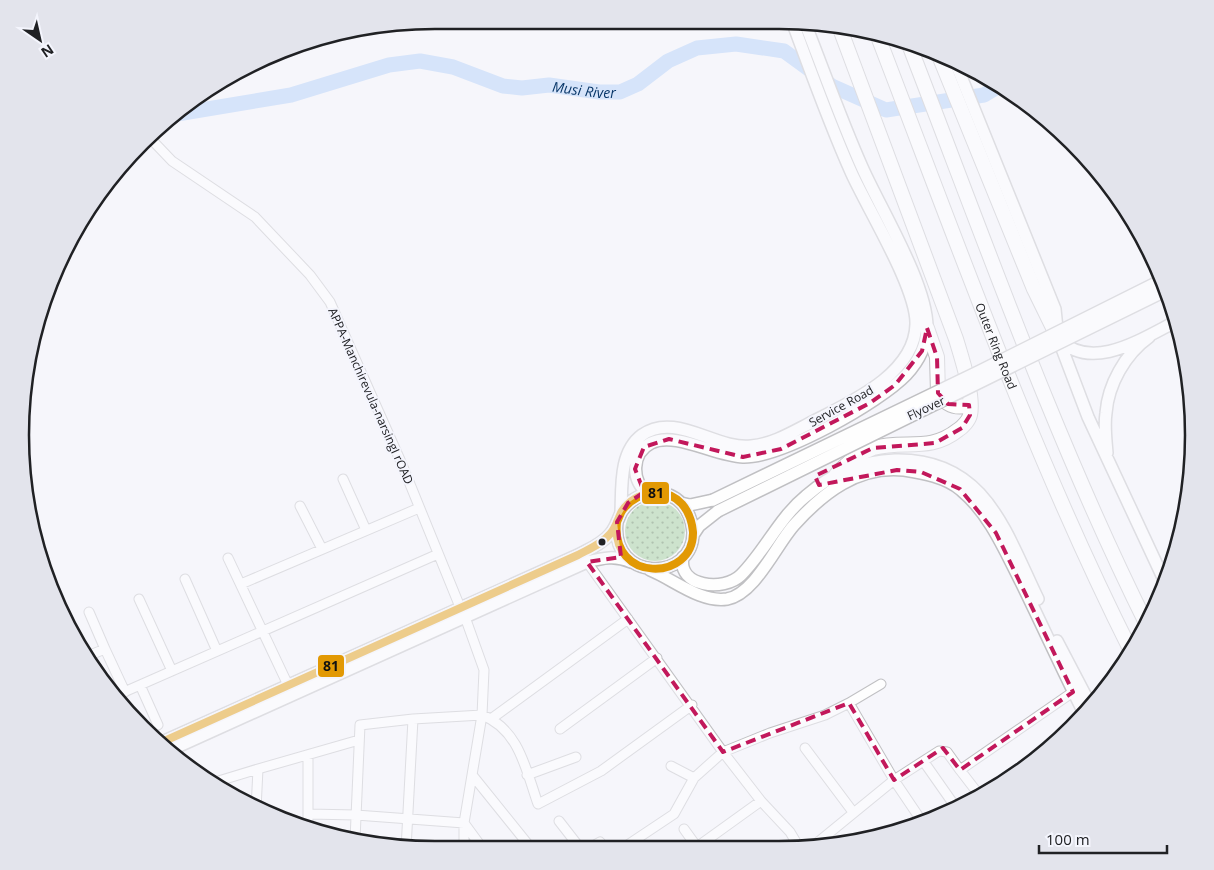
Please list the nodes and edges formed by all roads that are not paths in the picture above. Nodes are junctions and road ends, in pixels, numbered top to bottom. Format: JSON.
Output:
{"nodes":[{"id":1,"x":796,"y":30,"type":"edge"},
{"id":2,"x":808,"y":30,"type":"edge"},
{"id":3,"x":843,"y":34,"type":"edge"},
{"id":4,"x":880,"y":42,"type":"edge"},
{"id":5,"x":911,"y":51,"type":"edge"},
{"id":6,"x":943,"y":64,"type":"edge"},
{"id":7,"x":958,"y":71,"type":"edge"},
{"id":8,"x":844,"y":140,"type":"junction"},
{"id":9,"x":154,"y":142,"type":"edge"},
{"id":10,"x":982,"y":148,"type":"junction"},
{"id":11,"x":1155,"y":283,"type":"edge"},
{"id":12,"x":1160,"y":294,"type":"edge"},
{"id":13,"x":1170,"y":324,"type":"edge"},
{"id":14,"x":927,"y":328,"type":"junction"},
{"id":15,"x":1148,"y":336,"type":"junction"},
{"id":16,"x":1058,"y":338,"type":"junction"},
{"id":17,"x":969,"y":405,"type":"junction"},
{"id":18,"x":1107,"y":457,"type":"junction"},
{"id":19,"x":836,"y":475,"type":"junction"},
{"id":20,"x":343,"y":479,"type":"dead end"},
{"id":21,"x":648,"y":493,"type":"junction"},
{"id":22,"x":681,"y":503,"type":"junction"},
{"id":23,"x":300,"y":506,"type":"dead end"},
{"id":24,"x":419,"y":508,"type":"junction"},
{"id":25,"x":619,"y":517,"type":"junction"},
{"id":26,"x":366,"y":530,"type":"junction"},
{"id":27,"x":693,"y":535,"type":"junction"},
{"id":28,"x":322,"y":549,"type":"junction"},
{"id":29,"x":438,"y":554,"type":"junction"},
{"id":30,"x":683,"y":556,"type":"junction"},
{"id":31,"x":228,"y":558,"type":"dead end"},
{"id":32,"x":587,"y":562,"type":"junction"},
{"id":33,"x":637,"y":565,"type":"junction"},
{"id":34,"x":1161,"y":573,"type":"edge"},
{"id":35,"x":185,"y":579,"type":"dead end"},
{"id":36,"x":241,"y":584,"type":"junction"},
{"id":37,"x":139,"y":599,"type":"dead end"},
{"id":38,"x":89,"y":612,"type":"dead end"},
{"id":39,"x":463,"y":612,"type":"junction"},
{"id":40,"x":1143,"y":616,"type":"edge"},
{"id":41,"x":628,"y":619,"type":"junction"},
{"id":42,"x":264,"y":631,"type":"junction"},
{"id":43,"x":1127,"y":644,"type":"edge"},
{"id":44,"x":105,"y":649,"type":"junction"},
{"id":45,"x":217,"y":651,"type":"junction"},
{"id":46,"x":93,"y":654,"type":"edge"},
{"id":47,"x":657,"y":658,"type":"junction"},
{"id":48,"x":172,"y":671,"type":"junction"},
{"id":49,"x":881,"y":684,"type":"dead end"},
{"id":50,"x":140,"y":685,"type":"junction"},
{"id":51,"x":288,"y":685,"type":"junction"},
{"id":52,"x":125,"y":692,"type":"junction"},
{"id":53,"x":1074,"y":692,"type":"junction"},
{"id":54,"x":122,"y":693,"type":"edge"},
{"id":55,"x":1087,"y":699,"type":"edge"},
{"id":56,"x":849,"y":703,"type":"junction"},
{"id":57,"x":692,"y":705,"type":"junction"},
{"id":58,"x":1081,"y":706,"type":"edge"},
{"id":59,"x":486,"y":717,"type":"junction"},
{"id":60,"x":412,"y":719,"type":"junction"},
{"id":61,"x":158,"y":725,"type":"dead end"},
{"id":62,"x":560,"y":729,"type":"dead end"},
{"id":63,"x":167,"y":740,"type":"edge"},
{"id":64,"x":360,"y":740,"type":"junction"},
{"id":65,"x":176,"y":747,"type":"edge"},
{"id":66,"x":805,"y":748,"type":"dead end"},
{"id":67,"x":723,"y":752,"type":"junction"},
{"id":68,"x":308,"y":755,"type":"junction"},
{"id":69,"x":576,"y":757,"type":"dead end"},
{"id":70,"x":924,"y":762,"type":"junction"},
{"id":71,"x":671,"y":766,"type":"dead end"},
{"id":72,"x":258,"y":769,"type":"junction"},
{"id":73,"x":960,"y":770,"type":"junction"},
{"id":74,"x":527,"y":775,"type":"junction"},
{"id":75,"x":473,"y":776,"type":"junction"},
{"id":76,"x":694,"y":778,"type":"junction"},
{"id":77,"x":221,"y":780,"type":"edge"},
{"id":78,"x":894,"y":780,"type":"junction"},
{"id":79,"x":976,"y":790,"type":"edge"},
{"id":80,"x":256,"y":800,"type":"edge"},
{"id":81,"x":761,"y":801,"type":"junction"},
{"id":82,"x":951,"y":802,"type":"edge"},
{"id":83,"x":854,"y":812,"type":"junction"},
{"id":84,"x":308,"y":814,"type":"junction"},
{"id":85,"x":356,"y":815,"type":"junction"},
{"id":86,"x":919,"y":816,"type":"edge"},
{"id":87,"x":408,"y":819,"type":"junction"},
{"id":88,"x":308,"y":821,"type":"edge"},
{"id":89,"x":464,"y":822,"type":"junction"},
{"id":90,"x":559,"y":822,"type":"dead end"},
{"id":91,"x":684,"y":829,"type":"dead end"},
{"id":92,"x":355,"y":833,"type":"edge"},
{"id":93,"x":821,"y":839,"type":"edge"},
{"id":94,"x":407,"y":840,"type":"edge"},
{"id":95,"x":795,"y":840,"type":"edge"},
{"id":96,"x":464,"y":841,"type":"edge"},
{"id":97,"x":477,"y":841,"type":"edge"},
{"id":98,"x":525,"y":841,"type":"edge"},
{"id":99,"x":574,"y":841,"type":"edge"},
{"id":100,"x":634,"y":841,"type":"edge"},
{"id":101,"x":693,"y":841,"type":"edge"},
{"id":102,"x":705,"y":841,"type":"edge"}],
"edges":[{"from":1,"to":8,"type":"main road","name":"Service Road"},
{"from":2,"to":8,"type":"main road","name":"Service Road"},
{"from":3,"to":17,"type":"highway"},
{"from":4,"to":43,"type":"highway","name":"Outer Ring Road"},
{"from":5,"to":40,"type":"highway"},
{"from":6,"to":10,"type":"highway"},
{"from":7,"to":10,"type":"main road"},
{"from":8,"to":14,"type":"main road","name":"Service Road"},
{"from":8,"to":25,"type":"main road","name":"Service Road"},
{"from":9,"to":24,"type":"street","name":"APPA-Manchirevula-narsingI rOAD"},
{"from":10,"to":16,"type":"highway"},
{"from":11,"to":22,"type":"main road","name":"Flyover","bridge":true},
{"from":12,"to":27,"type":"main road","name":"Flyover","bridge":true},
{"from":13,"to":15,"type":"main road"},
{"from":14,"to":17,"type":"highway"},
{"from":14,"to":21,"type":"main road","name":"Service Road"},
{"from":15,"to":16,"type":"main road"},
{"from":15,"to":18,"type":"main road"},
{"from":16,"to":18,"type":"main road"},
{"from":17,"to":19,"type":"highway"},
{"from":18,"to":34,"type":"main road"},
{"from":19,"to":30,"type":"main road"},
{"from":19,"to":55,"type":"main road"},
{"from":20,"to":26,"type":"street"},
{"from":21,"to":22,"type":"main road"},
{"from":21,"to":25,"type":"main road"},
{"from":22,"to":27,"type":"main road"},
{"from":23,"to":28,"type":"street"},
{"from":24,"to":26,"type":"street"},
{"from":24,"to":29,"type":"street","name":"APPA-Manchirevula-narsingI rOAD"},
{"from":25,"to":33,"type":"main road"},
{"from":25,"to":39,"type":"main road"},
{"from":26,"to":28,"type":"street"},
{"from":27,"to":30,"type":"main road"},
{"from":28,"to":36,"type":"street"},
{"from":29,"to":39,"type":"street","name":"APPA-Manchirevula-narsingI rOAD"},
{"from":29,"to":42,"type":"street"},
{"from":30,"to":33,"type":"main road"},
{"from":31,"to":36,"type":"street"},
{"from":32,"to":33,"type":"main road"},
{"from":32,"to":39,"type":"main road"},
{"from":32,"to":41,"type":"street"},
{"from":33,"to":53,"type":"main road"},
{"from":35,"to":45,"type":"street"},
{"from":36,"to":42,"type":"street"},
{"from":37,"to":48,"type":"street"},
{"from":38,"to":44,"type":"street"},
{"from":39,"to":51,"type":"main road"},
{"from":39,"to":59,"type":"street","name":"APPA-Manchirevula-narsingI rOAD"},
{"from":39,"to":65,"type":"main road"},
{"from":41,"to":47,"type":"street"},
{"from":41,"to":59,"type":"street"},
{"from":42,"to":45,"type":"street"},
{"from":42,"to":51,"type":"street"},
{"from":44,"to":46,"type":"street"},
{"from":44,"to":52,"type":"street"},
{"from":45,"to":48,"type":"street"},
{"from":47,"to":57,"type":"street"},
{"from":47,"to":62,"type":"street"},
{"from":48,"to":50,"type":"street"},
{"from":49,"to":56,"type":"street"},
{"from":50,"to":52,"type":"street"},
{"from":50,"to":61,"type":"street"},
{"from":51,"to":63,"type":"main road"},
{"from":52,"to":54,"type":"street"},
{"from":53,"to":58,"type":"main road"},
{"from":53,"to":73,"type":"street"},
{"from":56,"to":67,"type":"street"},
{"from":56,"to":78,"type":"street"},
{"from":57,"to":67,"type":"street"},
{"from":57,"to":74,"type":"street"},
{"from":59,"to":60,"type":"street"},
{"from":59,"to":74,"type":"street"},
{"from":59,"to":75,"type":"street","name":"APPA-Manchirevula-narsingI rOAD"},
{"from":60,"to":64,"type":"street"},
{"from":60,"to":87,"type":"street"},
{"from":64,"to":68,"type":"street"},
{"from":64,"to":85,"type":"street"},
{"from":66,"to":83,"type":"street"},
{"from":67,"to":76,"type":"street"},
{"from":67,"to":81,"type":"street"},
{"from":68,"to":72,"type":"street"},
{"from":68,"to":84,"type":"street"},
{"from":69,"to":74,"type":"street"},
{"from":70,"to":73,"type":"street"},
{"from":70,"to":78,"type":"street"},
{"from":70,"to":82,"type":"street"},
{"from":71,"to":76,"type":"street"},
{"from":72,"to":77,"type":"street"},
{"from":72,"to":80,"type":"street"},
{"from":73,"to":79,"type":"street"},
{"from":75,"to":89,"type":"street","name":"APPA-Manchirevula-narsingI rOAD"},
{"from":75,"to":98,"type":"street"},
{"from":76,"to":100,"type":"street"},
{"from":78,"to":83,"type":"street"},
{"from":78,"to":86,"type":"street"},
{"from":81,"to":95,"type":"street"},
{"from":81,"to":102,"type":"street"},
{"from":83,"to":93,"type":"street"},
{"from":84,"to":85,"type":"street"},
{"from":84,"to":88,"type":"street"},
{"from":85,"to":87,"type":"street"},
{"from":85,"to":92,"type":"street"},
{"from":87,"to":89,"type":"street"},
{"from":87,"to":94,"type":"street"},
{"from":89,"to":96,"type":"street","name":"APPA-Manchirevula-narsingI rOAD"},
{"from":89,"to":97,"type":"street"},
{"from":90,"to":99,"type":"street"},
{"from":91,"to":101,"type":"street"}]}
